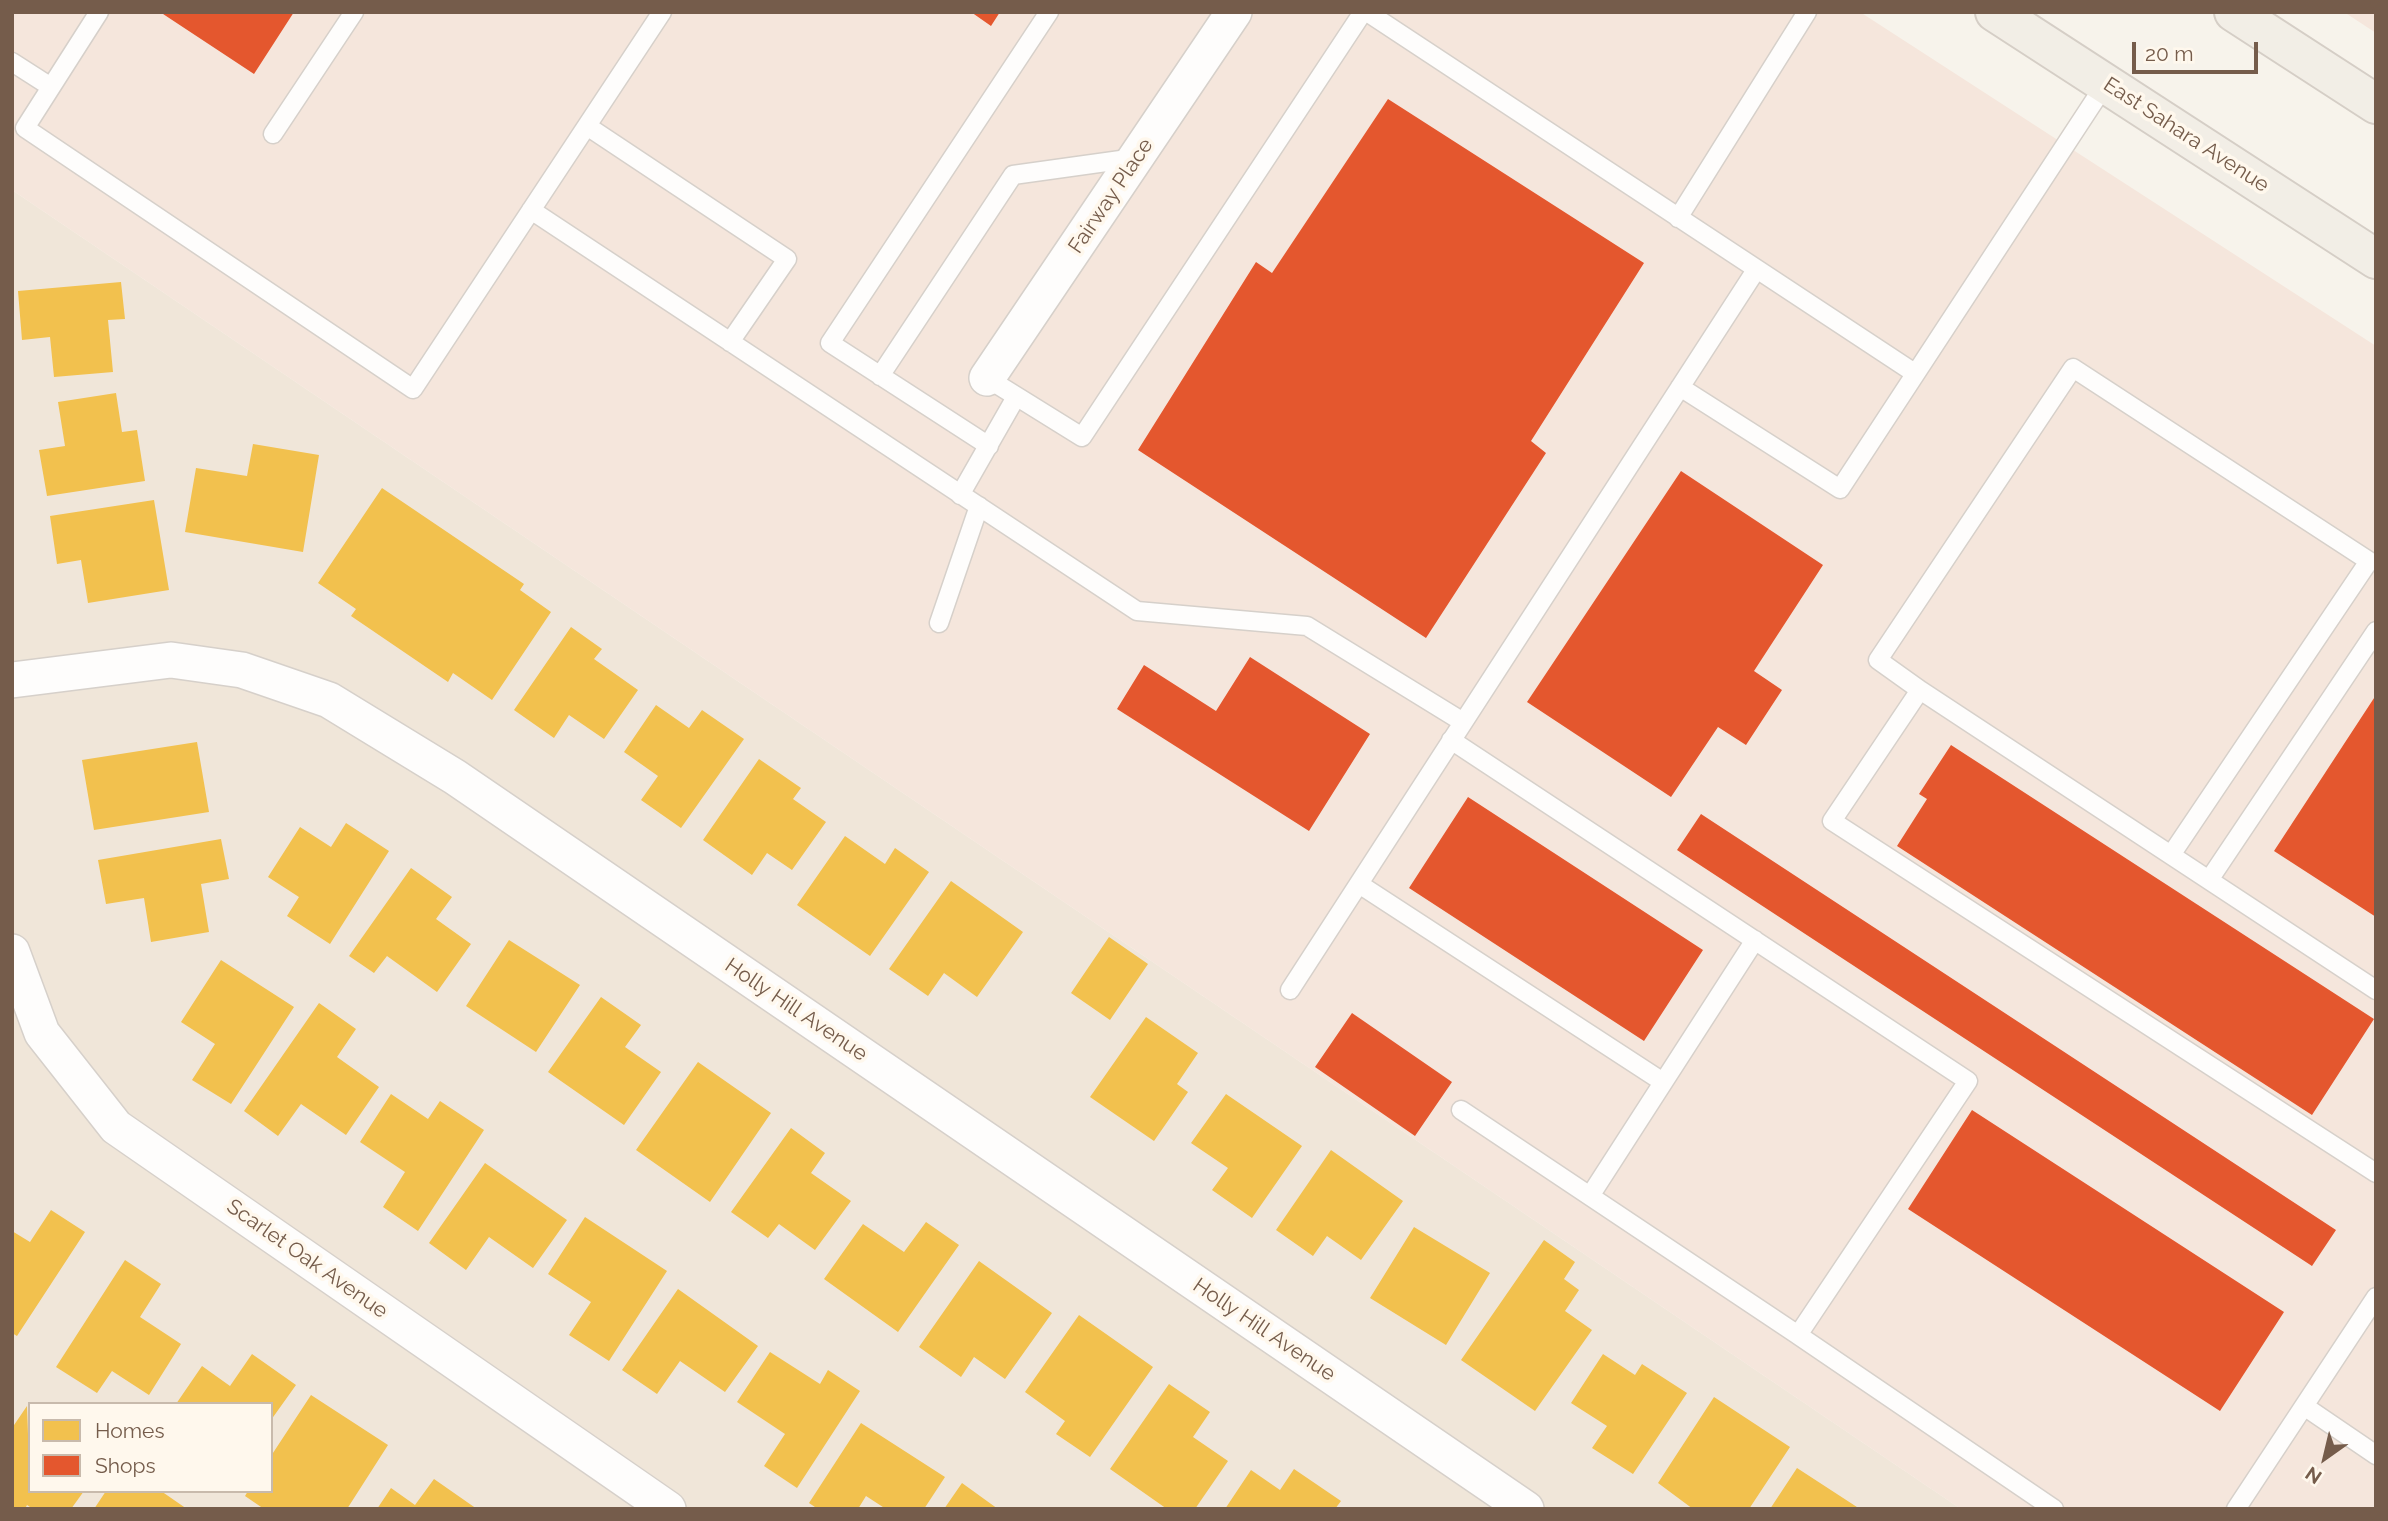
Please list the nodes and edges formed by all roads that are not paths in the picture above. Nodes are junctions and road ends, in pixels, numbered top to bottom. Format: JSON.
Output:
{"nodes":[{"id":1,"x":99,"y":12,"type":"edge"},
{"id":2,"x":354,"y":12,"type":"edge"},
{"id":3,"x":662,"y":12,"type":"edge"},
{"id":4,"x":1049,"y":12,"type":"edge"},
{"id":5,"x":1234,"y":12,"type":"edge"},
{"id":6,"x":1365,"y":12,"type":"edge"},
{"id":7,"x":1807,"y":12,"type":"edge"},
{"id":8,"x":1995,"y":12,"type":"edge"},
{"id":9,"x":2234,"y":12,"type":"edge"},
{"id":10,"x":12,"y":62,"type":"edge"},
{"id":11,"x":2106,"y":83,"type":"junction"},
{"id":12,"x":51,"y":87,"type":"junction"},
{"id":13,"x":2376,"y":104,"type":"edge"},
{"id":14,"x":587,"y":126,"type":"junction"},
{"id":15,"x":273,"y":134,"type":"dead end"},
{"id":16,"x":1137,"y":158,"type":"junction"},
{"id":17,"x":531,"y":210,"type":"junction"},
{"id":18,"x":1678,"y":219,"type":"junction"},
{"id":19,"x":2376,"y":259,"type":"edge"},
{"id":20,"x":1756,"y":270,"type":"junction"},
{"id":21,"x":730,"y":342,"type":"junction"},
{"id":22,"x":1913,"y":372,"type":"junction"},
{"id":23,"x":880,"y":376,"type":"junction"},
{"id":24,"x":987,"y":378,"type":"joint"},
{"id":25,"x":1680,"y":387,"type":"junction"},
{"id":26,"x":1016,"y":397,"type":"junction"},
{"id":27,"x":989,"y":446,"type":"junction"},
{"id":28,"x":960,"y":495,"type":"junction"},
{"id":29,"x":979,"y":506,"type":"junction"},
{"id":30,"x":939,"y":623,"type":"dead end"},
{"id":31,"x":2376,"y":631,"type":"edge"},
{"id":32,"x":12,"y":680,"type":"edge"},
{"id":33,"x":1920,"y":690,"type":"junction"},
{"id":34,"x":1463,"y":722,"type":"junction"},
{"id":35,"x":1451,"y":740,"type":"junction"},
{"id":36,"x":2171,"y":855,"type":"junction"},
{"id":37,"x":2209,"y":880,"type":"junction"},
{"id":38,"x":1359,"y":884,"type":"junction"},
{"id":39,"x":1755,"y":940,"type":"junction"},
{"id":40,"x":12,"y":952,"type":"edge"},
{"id":41,"x":1290,"y":990,"type":"dead end"},
{"id":42,"x":2376,"y":990,"type":"edge"},
{"id":43,"x":1663,"y":1082,"type":"junction"},
{"id":44,"x":1461,"y":1110,"type":"dead end"},
{"id":45,"x":2376,"y":1173,"type":"edge"},
{"id":46,"x":1590,"y":1196,"type":"junction"},
{"id":47,"x":2376,"y":1297,"type":"edge"},
{"id":48,"x":1798,"y":1335,"type":"junction"},
{"id":49,"x":2304,"y":1406,"type":"junction"},
{"id":50,"x":2376,"y":1455,"type":"edge"},
{"id":51,"x":668,"y":1509,"type":"edge"},
{"id":52,"x":1526,"y":1509,"type":"edge"},
{"id":53,"x":2054,"y":1509,"type":"edge"},
{"id":54,"x":2236,"y":1509,"type":"edge"}],
"edges":[{"from":1,"to":12,"type":"lane"},
{"from":2,"to":15,"type":"lane"},
{"from":3,"to":14,"type":"lane"},
{"from":4,"to":23,"type":"lane"},
{"from":5,"to":16,"type":"street","name":"Fairway Place"},
{"from":6,"to":18,"type":"lane"},
{"from":6,"to":26,"type":"lane"},
{"from":7,"to":18,"type":"lane"},
{"from":8,"to":11,"type":"main road","name":"East Sahara Avenue"},
{"from":9,"to":13,"type":"main road"},
{"from":10,"to":12,"type":"lane"},
{"from":11,"to":19,"type":"main road","name":"East Sahara Avenue"},
{"from":11,"to":22,"type":"lane"},
{"from":12,"to":17,"type":"lane"},
{"from":14,"to":17,"type":"lane"},
{"from":14,"to":21,"type":"lane"},
{"from":16,"to":23,"type":"lane"},
{"from":16,"to":24,"type":"street","name":"Fairway Place"},
{"from":17,"to":21,"type":"lane"},
{"from":18,"to":20,"type":"lane"},
{"from":20,"to":22,"type":"lane"},
{"from":20,"to":25,"type":"lane"},
{"from":21,"to":28,"type":"lane"},
{"from":22,"to":25,"type":"lane"},
{"from":23,"to":27,"type":"lane"},
{"from":24,"to":26,"type":"lane"},
{"from":25,"to":34,"type":"lane"},
{"from":26,"to":27,"type":"lane"},
{"from":27,"to":28,"type":"lane"},
{"from":28,"to":29,"type":"lane"},
{"from":29,"to":30,"type":"lane"},
{"from":29,"to":34,"type":"lane"},
{"from":31,"to":37,"type":"lane"},
{"from":32,"to":52,"type":"street","name":"Holly Hill Avenue"},
{"from":33,"to":36,"type":"lane"},
{"from":33,"to":36,"type":"lane"},
{"from":33,"to":45,"type":"lane"},
{"from":34,"to":35,"type":"lane"},
{"from":35,"to":38,"type":"lane"},
{"from":35,"to":39,"type":"lane"},
{"from":36,"to":37,"type":"lane"},
{"from":37,"to":42,"type":"lane"},
{"from":38,"to":41,"type":"lane"},
{"from":38,"to":43,"type":"lane"},
{"from":39,"to":43,"type":"lane"},
{"from":39,"to":48,"type":"lane"},
{"from":40,"to":51,"type":"street","name":"Scarlet Oak Avenue"},
{"from":43,"to":46,"type":"lane"},
{"from":44,"to":46,"type":"lane"},
{"from":46,"to":48,"type":"lane"},
{"from":47,"to":49,"type":"lane"},
{"from":48,"to":53,"type":"lane"},
{"from":49,"to":50,"type":"lane"},
{"from":49,"to":54,"type":"lane"}]}
